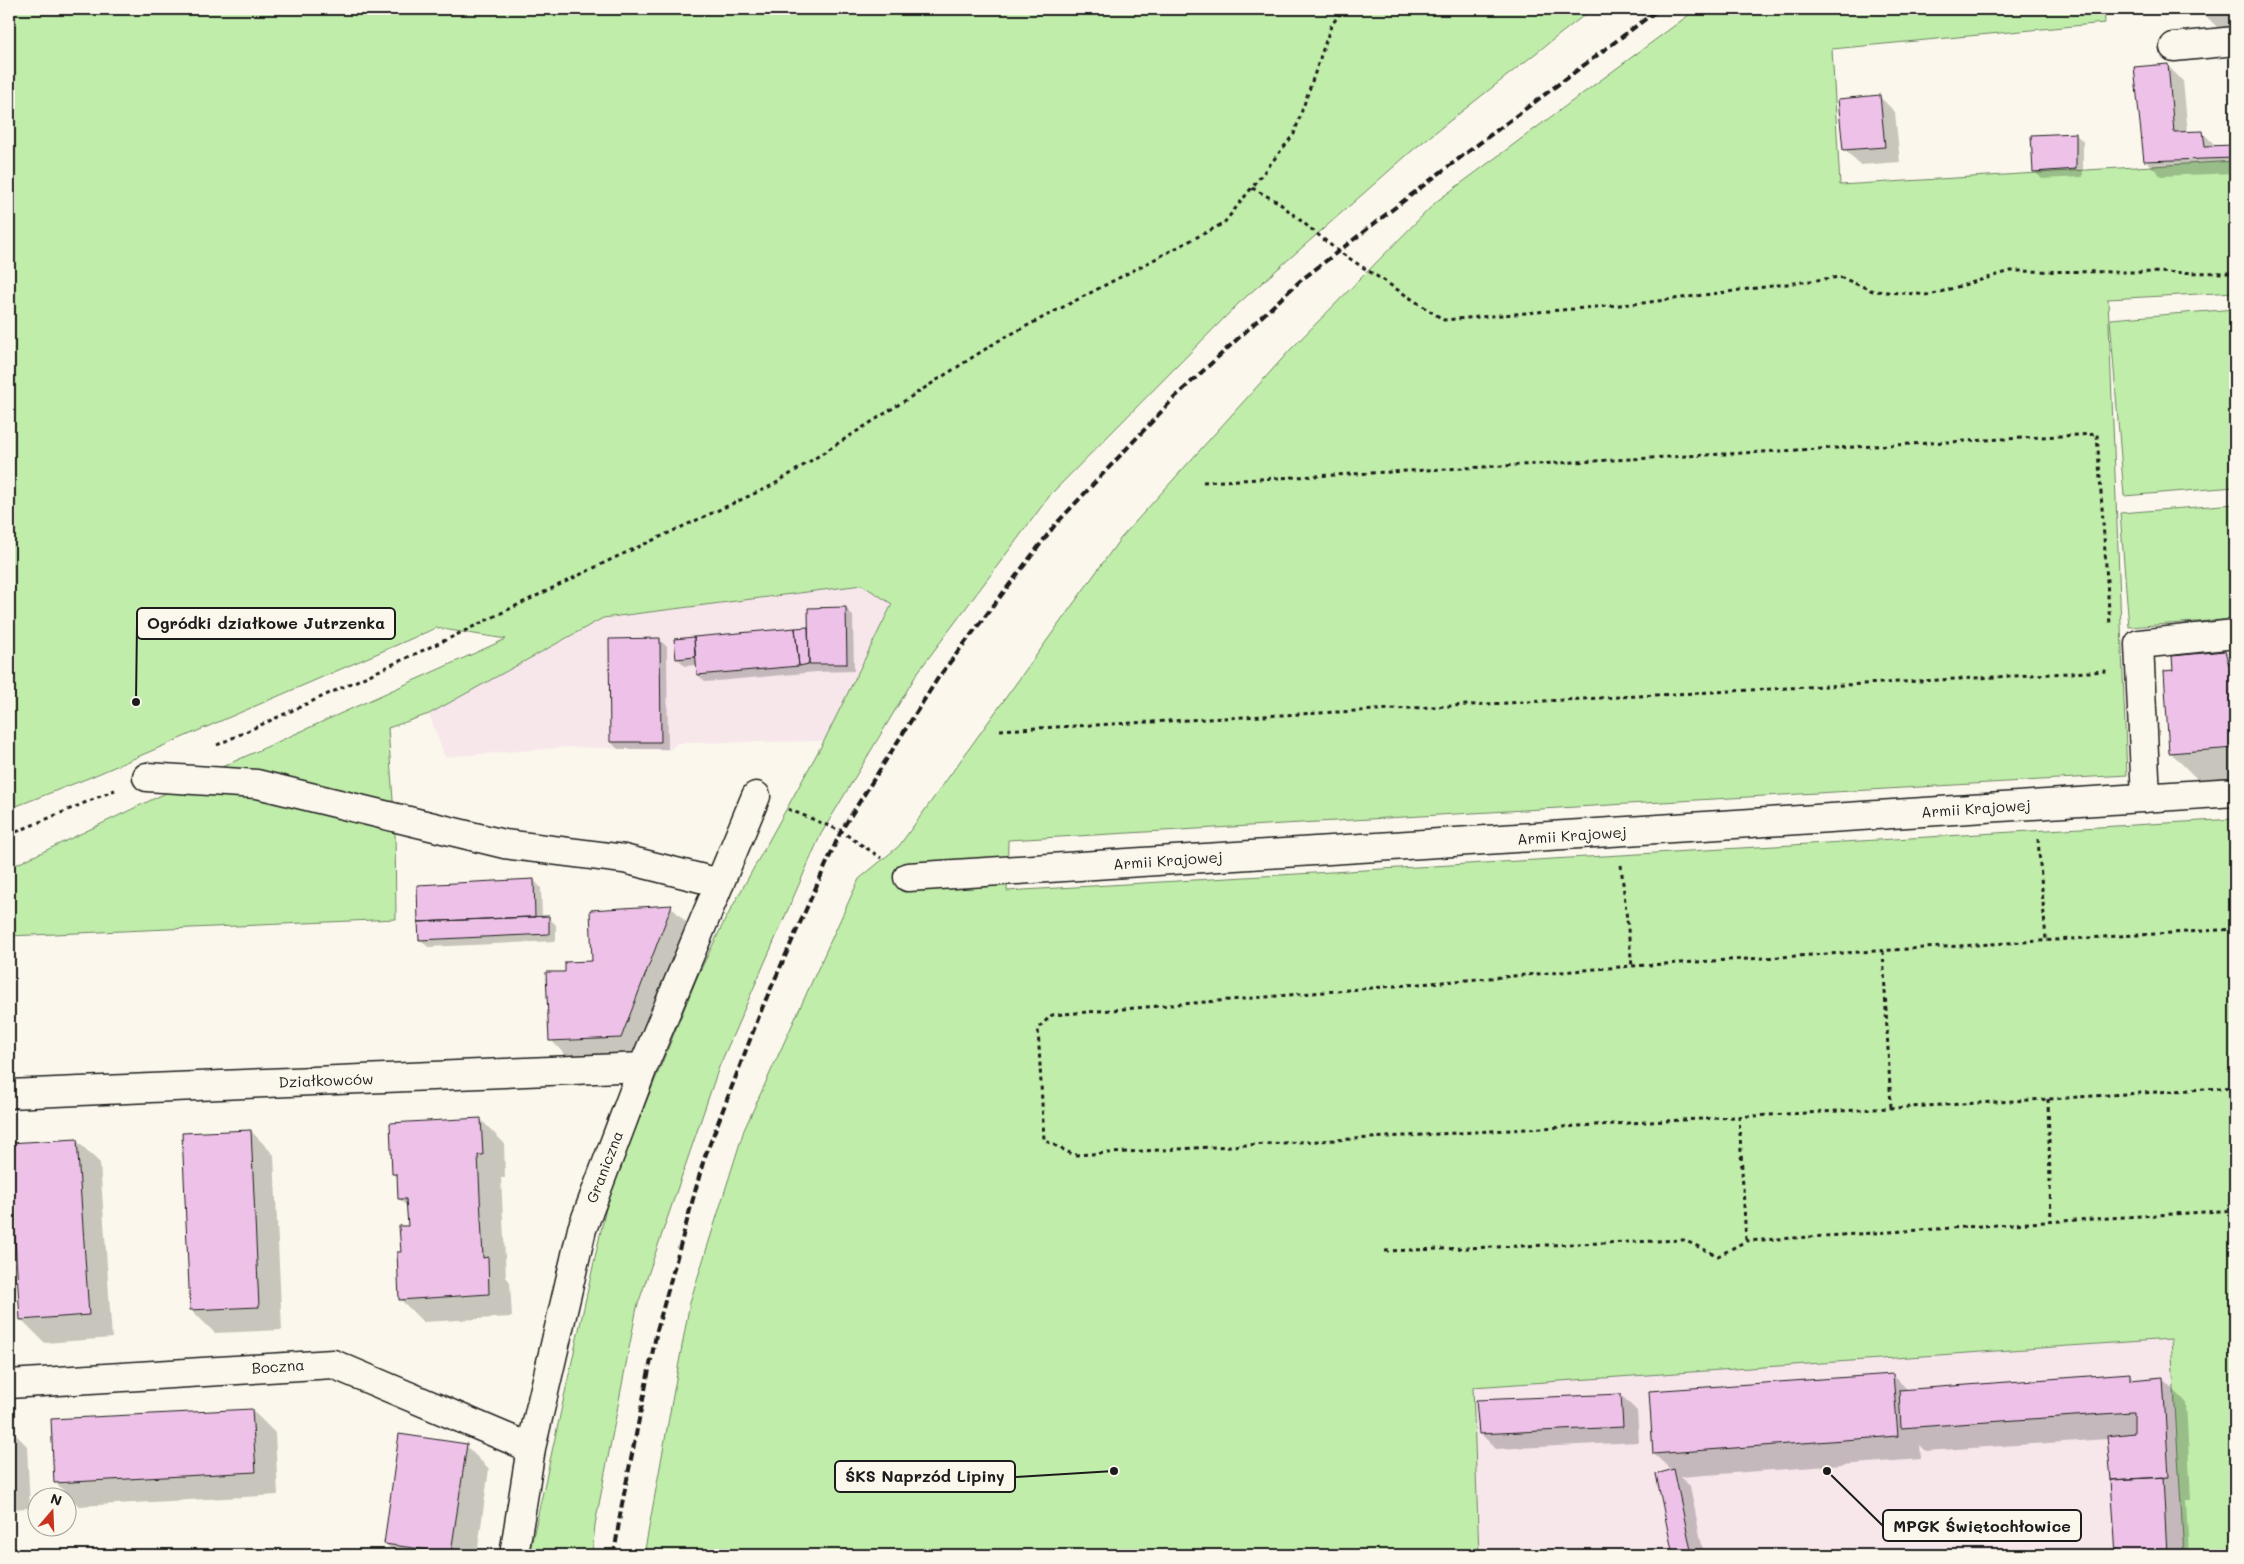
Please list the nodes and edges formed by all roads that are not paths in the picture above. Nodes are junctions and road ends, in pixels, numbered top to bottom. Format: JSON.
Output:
{"nodes":[{"id":1,"x":2235,"y":41,"type":"edge"},
{"id":2,"x":2174,"y":47,"type":"dead end"},
{"id":3,"x":2235,"y":634,"type":"edge"},
{"id":4,"x":147,"y":777,"type":"road end"},
{"id":5,"x":2235,"y":792,"type":"edge"},
{"id":6,"x":756,"y":796,"type":"road end"},
{"id":7,"x":2146,"y":798,"type":"junction"},
{"id":8,"x":908,"y":877,"type":"road end"},
{"id":9,"x":720,"y":883,"type":"junction"},
{"id":10,"x":643,"y":1067,"type":"junction"},
{"id":11,"x":9,"y":1094,"type":"edge"},
{"id":12,"x":9,"y":1384,"type":"edge"},
{"id":13,"x":531,"y":1448,"type":"junction"},
{"id":14,"x":514,"y":1555,"type":"edge"}],
"edges":[{"from":1,"to":2,"type":"street"},
{"from":3,"to":7,"type":"street"},
{"from":4,"to":9,"type":"street"},
{"from":5,"to":7,"type":"street","name":"Armii Krajowej"},
{"from":6,"to":9,"type":"street","name":"Graniczna"},
{"from":7,"to":8,"type":"street","name":"Armii Krajowej"},
{"from":9,"to":10,"type":"street","name":"Graniczna"},
{"from":10,"to":11,"type":"street","name":"Działkowców"},
{"from":10,"to":13,"type":"street","name":"Graniczna"},
{"from":12,"to":13,"type":"street","name":"Boczna"},
{"from":13,"to":14,"type":"street","name":"Graniczna"}]}
